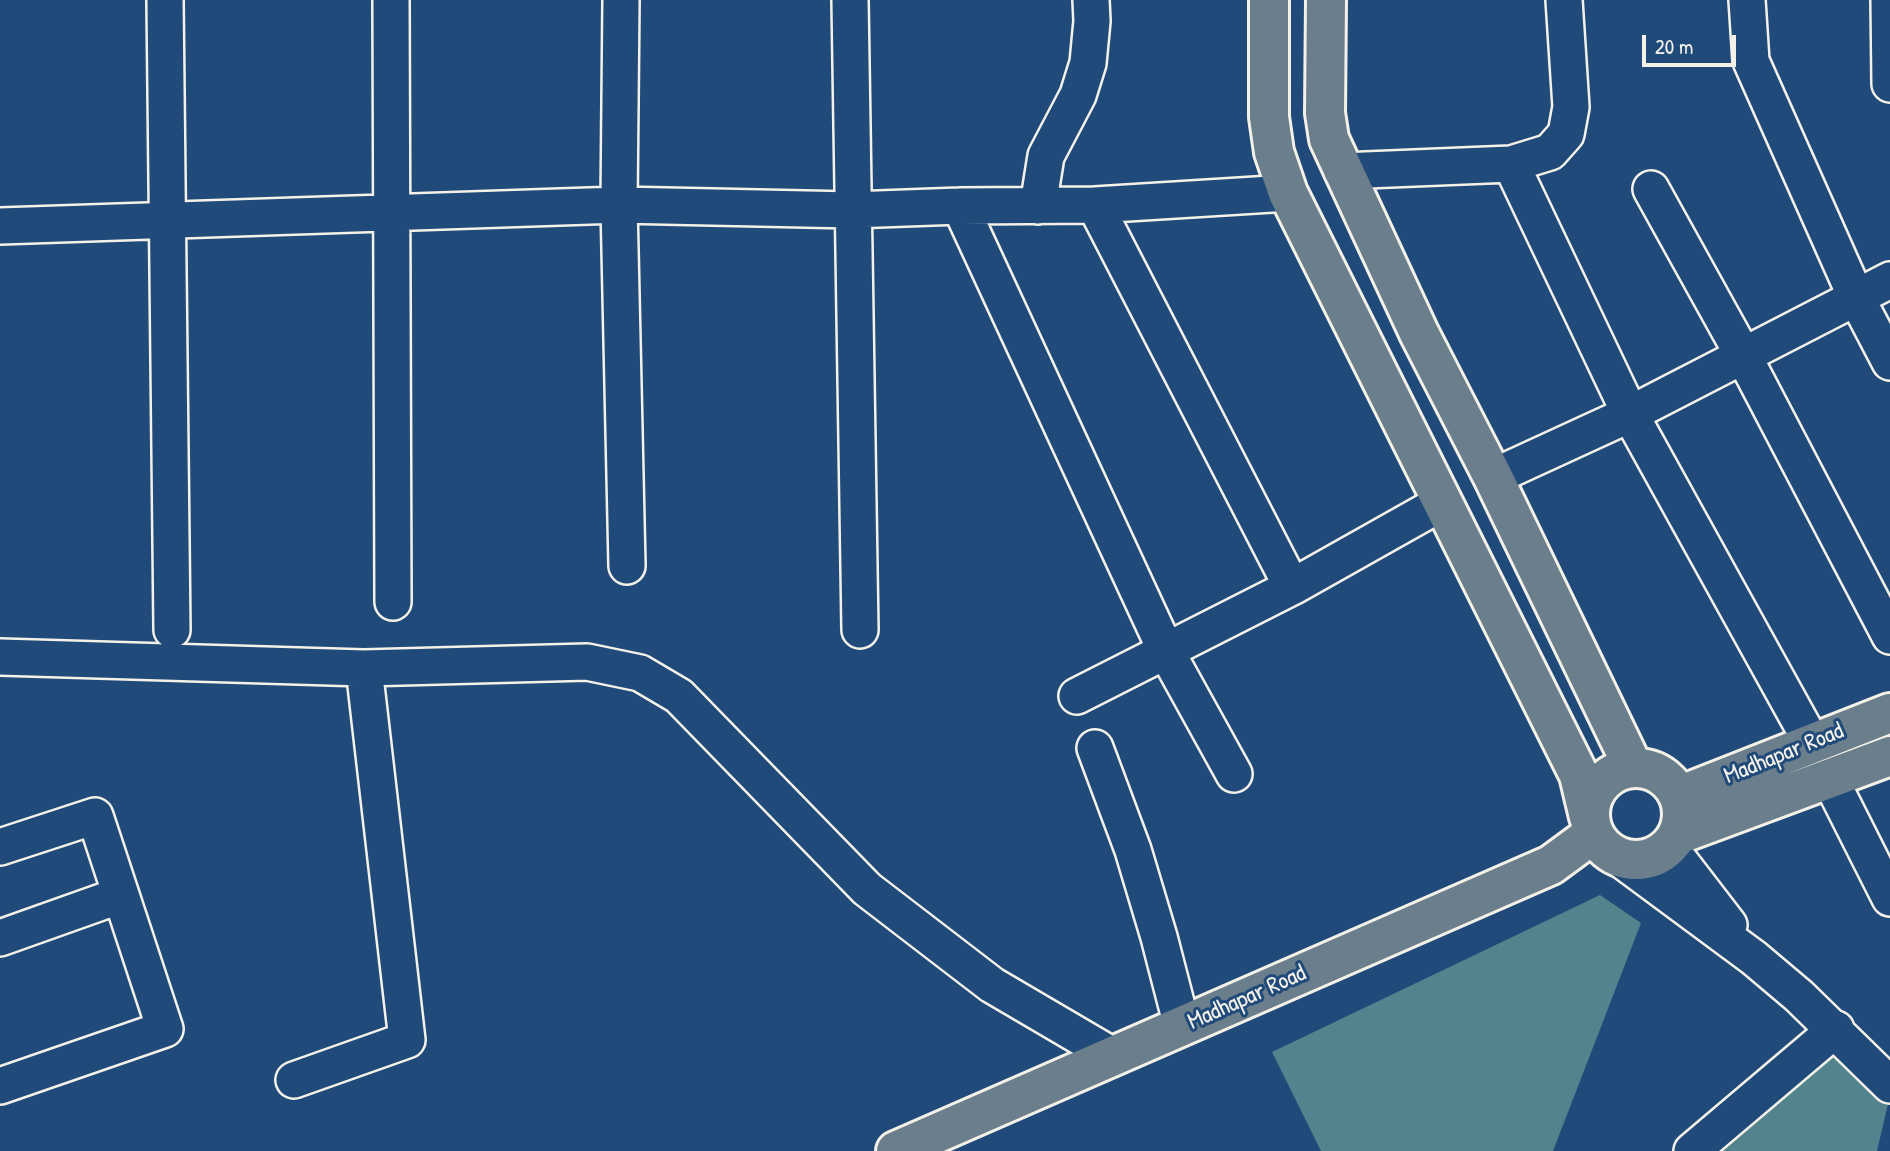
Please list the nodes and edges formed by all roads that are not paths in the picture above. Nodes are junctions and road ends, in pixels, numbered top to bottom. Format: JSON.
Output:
{"nodes":[{"id":1,"x":164,"y":0,"type":"edge"},
{"id":2,"x":391,"y":0,"type":"edge"},
{"id":3,"x":621,"y":0,"type":"edge"},
{"id":4,"x":850,"y":0,"type":"edge"},
{"id":5,"x":1091,"y":0,"type":"edge"},
{"id":6,"x":1269,"y":0,"type":"edge"},
{"id":7,"x":1325,"y":0,"type":"edge"},
{"id":8,"x":1564,"y":0,"type":"edge"},
{"id":9,"x":1747,"y":0,"type":"edge"},
{"id":10,"x":1889,"y":0,"type":"edge"},
{"id":11,"x":1890,"y":84,"type":"edge"},
{"id":12,"x":1511,"y":164,"type":"junction"},
{"id":13,"x":1342,"y":171,"type":"junction"},
{"id":14,"x":1651,"y":189,"type":"dead end"},
{"id":15,"x":1288,"y":193,"type":"junction"},
{"id":16,"x":619,"y":205,"type":"junction"},
{"id":17,"x":1095,"y":205,"type":"junction"},
{"id":18,"x":960,"y":206,"type":"junction"},
{"id":19,"x":1038,"y":206,"type":"junction"},
{"id":20,"x":852,"y":210,"type":"junction"},
{"id":21,"x":391,"y":213,"type":"junction"},
{"id":22,"x":168,"y":220,"type":"junction"},
{"id":23,"x":0,"y":226,"type":"edge"},
{"id":24,"x":1890,"y":280,"type":"edge"},
{"id":25,"x":1856,"y":297,"type":"junction"},
{"id":26,"x":1743,"y":355,"type":"junction"},
{"id":27,"x":1890,"y":362,"type":"edge"},
{"id":28,"x":1630,"y":414,"type":"junction"},
{"id":29,"x":1493,"y":477,"type":"junction"},
{"id":30,"x":1443,"y":502,"type":"junction"},
{"id":31,"x":627,"y":566,"type":"dead end"},
{"id":32,"x":1292,"y":587,"type":"junction"},
{"id":33,"x":393,"y":602,"type":"dead end"},
{"id":34,"x":172,"y":630,"type":"dead end"},
{"id":35,"x":860,"y":630,"type":"dead end"},
{"id":36,"x":1890,"y":636,"type":"edge"},
{"id":37,"x":1166,"y":650,"type":"junction"},
{"id":38,"x":0,"y":657,"type":"edge"},
{"id":39,"x":364,"y":668,"type":"junction"},
{"id":40,"x":1077,"y":696,"type":"dead end"},
{"id":41,"x":1890,"y":713,"type":"edge"},
{"id":42,"x":1812,"y":743,"type":"junction"},
{"id":43,"x":1095,"y":748,"type":"dead end"},
{"id":44,"x":1890,"y":756,"type":"edge"},
{"id":45,"x":1633,"y":767,"type":"junction"},
{"id":46,"x":1234,"y":774,"type":"dead end"},
{"id":47,"x":1830,"y":779,"type":"junction"},
{"id":48,"x":1679,"y":796,"type":"junction"},
{"id":49,"x":1601,"y":840,"type":"junction"},
{"id":50,"x":1674,"y":841,"type":"junction"},
{"id":51,"x":0,"y":846,"type":"edge"},
{"id":52,"x":121,"y":895,"type":"junction"},
{"id":53,"x":1890,"y":898,"type":"edge"},
{"id":54,"x":0,"y":937,"type":"edge"},
{"id":55,"x":1754,"y":958,"type":"junction"},
{"id":56,"x":1182,"y":1026,"type":"junction"},
{"id":57,"x":1836,"y":1029,"type":"junction"},
{"id":58,"x":1113,"y":1056,"type":"junction"},
{"id":59,"x":294,"y":1080,"type":"dead end"},
{"id":60,"x":1890,"y":1085,"type":"edge"},
{"id":61,"x":0,"y":1086,"type":"edge"},
{"id":62,"x":896,"y":1151,"type":"edge"},
{"id":63,"x":1692,"y":1151,"type":"edge"}],
"edges":[{"from":1,"to":22,"type":"street"},
{"from":2,"to":21,"type":"street"},
{"from":3,"to":16,"type":"street"},
{"from":4,"to":20,"type":"street"},
{"from":5,"to":19,"type":"street"},
{"from":6,"to":15,"type":"main road"},
{"from":7,"to":13,"type":"main road"},
{"from":8,"to":12,"type":"street"},
{"from":9,"to":25,"type":"street"},
{"from":10,"to":11,"type":"street"},
{"from":12,"to":13,"type":"street"},
{"from":12,"to":28,"type":"street"},
{"from":13,"to":29,"type":"main road"},
{"from":14,"to":26,"type":"street"},
{"from":15,"to":17,"type":"street"},
{"from":15,"to":30,"type":"main road"},
{"from":16,"to":20,"type":"street"},
{"from":16,"to":21,"type":"street"},
{"from":16,"to":31,"type":"street"},
{"from":17,"to":19,"type":"street"},
{"from":17,"to":32,"type":"street"},
{"from":18,"to":19,"type":"street"},
{"from":18,"to":20,"type":"street"},
{"from":18,"to":37,"type":"street"},
{"from":20,"to":35,"type":"street"},
{"from":21,"to":22,"type":"street"},
{"from":21,"to":33,"type":"street"},
{"from":22,"to":23,"type":"street"},
{"from":22,"to":34,"type":"street"},
{"from":24,"to":25,"type":"street"},
{"from":25,"to":26,"type":"street"},
{"from":25,"to":27,"type":"street"},
{"from":26,"to":28,"type":"street"},
{"from":26,"to":36,"type":"street"},
{"from":28,"to":29,"type":"street"},
{"from":28,"to":42,"type":"street"},
{"from":29,"to":45,"type":"main road"},
{"from":30,"to":32,"type":"street"},
{"from":30,"to":49,"type":"main road"},
{"from":32,"to":37,"type":"street"},
{"from":37,"to":40,"type":"street"},
{"from":37,"to":46,"type":"street"},
{"from":38,"to":39,"type":"street"},
{"from":39,"to":58,"type":"street"},
{"from":39,"to":59,"type":"street"},
{"from":41,"to":42,"type":"main road","name":"Madhapar Road"},
{"from":42,"to":48,"type":"main road","name":"Madhapar Road"},
{"from":43,"to":56,"type":"street"},
{"from":44,"to":47,"type":"main road","name":"Madhapar Road"},
{"from":45,"to":48,"type":"main road"},
{"from":45,"to":49,"type":"main road"},
{"from":47,"to":50,"type":"main road","name":"Madhapar Road"},
{"from":47,"to":53,"type":"street"},
{"from":48,"to":50,"type":"main road"},
{"from":49,"to":50,"type":"main road"},
{"from":49,"to":55,"type":"street"},
{"from":49,"to":56,"type":"main road","name":"Madhapar Road"},
{"from":50,"to":55,"type":"street"},
{"from":51,"to":52,"type":"street"},
{"from":52,"to":54,"type":"street"},
{"from":52,"to":61,"type":"street"},
{"from":55,"to":57,"type":"street"},
{"from":56,"to":58,"type":"main road","name":"Madhapar Road"},
{"from":57,"to":60,"type":"street"},
{"from":57,"to":63,"type":"street"},
{"from":58,"to":62,"type":"main road","name":"Madhapar Road"}]}
